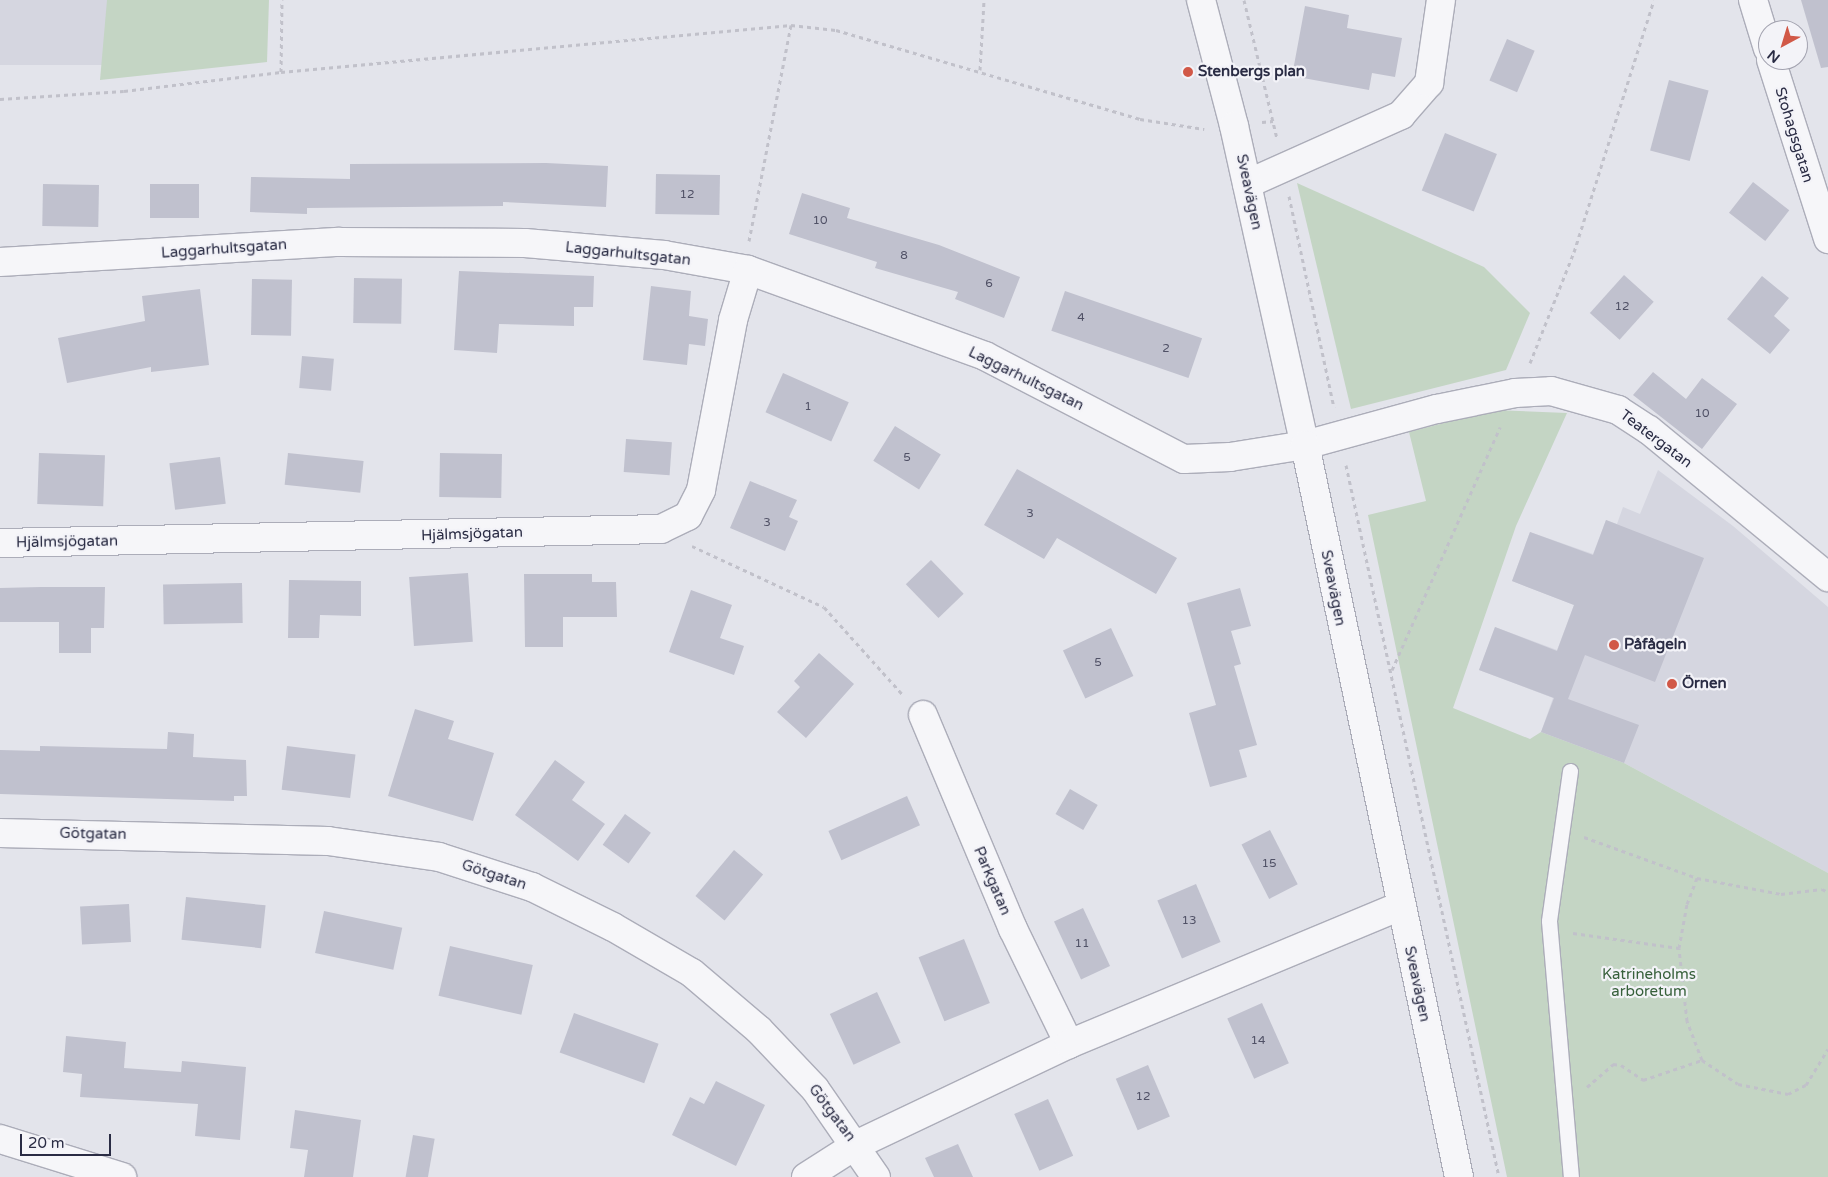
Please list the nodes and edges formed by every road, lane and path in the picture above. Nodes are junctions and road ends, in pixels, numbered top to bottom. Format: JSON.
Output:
{"nodes":[{"id":1,"x":282,"y":0,"type":"edge"},
{"id":2,"x":984,"y":0,"type":"edge"},
{"id":3,"x":1201,"y":0,"type":"edge"},
{"id":4,"x":1244,"y":0,"type":"edge"},
{"id":5,"x":1441,"y":0,"type":"edge"},
{"id":6,"x":1654,"y":0,"type":"edge"},
{"id":7,"x":1753,"y":0,"type":"edge"},
{"id":8,"x":1759,"y":20,"type":"edge"},
{"id":9,"x":791,"y":25,"type":"junction"},
{"id":10,"x":980,"y":70,"type":"junction"},
{"id":11,"x":1774,"y":70,"type":"edge"},
{"id":12,"x":280,"y":72,"type":"junction"},
{"id":13,"x":0,"y":99,"type":"edge"},
{"id":14,"x":1273,"y":121,"type":"junction"},
{"id":15,"x":1234,"y":126,"type":"junction"},
{"id":16,"x":1283,"y":168,"type":"junction"},
{"id":17,"x":1247,"y":184,"type":"junction"},
{"id":18,"x":1828,"y":239,"type":"edge"},
{"id":19,"x":0,"y":262,"type":"edge"},
{"id":20,"x":748,"y":270,"type":"junction"},
{"id":21,"x":1515,"y":393,"type":"junction"},
{"id":22,"x":1340,"y":436,"type":"junction"},
{"id":23,"x":1304,"y":445,"type":"junction"},
{"id":24,"x":661,"y":529,"type":"junction"},
{"id":25,"x":0,"y":543,"type":"edge"},
{"id":26,"x":1828,"y":577,"type":"edge"},
{"id":27,"x":1391,"y":671,"type":"junction"},
{"id":28,"x":922,"y":715,"type":"joint"},
{"id":29,"x":1570,"y":771,"type":"dead end"},
{"id":30,"x":1560,"y":828,"type":"junction"},
{"id":31,"x":0,"y":833,"type":"edge"},
{"id":32,"x":1697,"y":878,"type":"junction"},
{"id":33,"x":1828,"y":892,"type":"edge"},
{"id":34,"x":1401,"y":906,"type":"junction"},
{"id":35,"x":1574,"y":933,"type":"dead end"},
{"id":36,"x":1679,"y":948,"type":"junction"},
{"id":37,"x":1069,"y":1044,"type":"junction"},
{"id":38,"x":1828,"y":1049,"type":"edge"},
{"id":39,"x":1702,"y":1060,"type":"junction"},
{"id":40,"x":1562,"y":1092,"type":"junction"},
{"id":41,"x":0,"y":1139,"type":"edge"},
{"id":42,"x":856,"y":1145,"type":"junction"},
{"id":43,"x":122,"y":1177,"type":"edge"},
{"id":44,"x":806,"y":1177,"type":"edge"},
{"id":45,"x":876,"y":1177,"type":"edge"},
{"id":46,"x":1458,"y":1177,"type":"edge"},
{"id":47,"x":1499,"y":1177,"type":"edge"},
{"id":48,"x":1571,"y":1177,"type":"edge"}],
"edges":[{"from":1,"to":12,"type":"path"},
{"from":2,"to":10,"type":"path"},
{"from":3,"to":15,"type":"street","name":"Sveavägen"},
{"from":4,"to":14,"type":"path"},
{"from":5,"to":16,"type":"street"},
{"from":6,"to":21,"type":"path"},
{"from":7,"to":8,"type":"street"},
{"from":9,"to":10,"type":"path"},
{"from":9,"to":12,"type":"path"},
{"from":9,"to":20,"type":"path"},
{"from":10,"to":15,"type":"path"},
{"from":11,"to":18,"type":"street","name":"Stohagsgatan"},
{"from":12,"to":13,"type":"path"},
{"from":14,"to":15,"type":"path"},
{"from":14,"to":16,"type":"path"},
{"from":15,"to":17,"type":"street","name":"Sveavägen"},
{"from":16,"to":17,"type":"street"},
{"from":16,"to":22,"type":"path"},
{"from":17,"to":23,"type":"street","name":"Sveavägen"},
{"from":19,"to":20,"type":"street","name":"Laggarhultsgatan"},
{"from":20,"to":23,"type":"street","name":"Laggarhultsgatan"},
{"from":20,"to":24,"type":"street","name":"Hjälmsjögatan"},
{"from":21,"to":22,"type":"street","name":"Teatergatan"},
{"from":21,"to":26,"type":"street","name":"Teatergatan"},
{"from":21,"to":27,"type":"path"},
{"from":22,"to":23,"type":"street","name":"Teatergatan"},
{"from":22,"to":27,"type":"path"},
{"from":23,"to":34,"type":"street","name":"Sveavägen"},
{"from":24,"to":25,"type":"street","name":"Hjälmsjögatan"},
{"from":24,"to":28,"type":"path"},
{"from":27,"to":47,"type":"path"},
{"from":28,"to":37,"type":"street","name":"Parkgatan"},
{"from":29,"to":30,"type":"lane"},
{"from":30,"to":32,"type":"path"},
{"from":30,"to":40,"type":"lane"},
{"from":31,"to":42,"type":"street","name":"Götgatan"},
{"from":32,"to":33,"type":"path"},
{"from":32,"to":36,"type":"path"},
{"from":34,"to":37,"type":"street"},
{"from":34,"to":46,"type":"street","name":"Sveavägen"},
{"from":35,"to":36,"type":"path"},
{"from":36,"to":39,"type":"path"},
{"from":37,"to":42,"type":"street"},
{"from":38,"to":39,"type":"path"},
{"from":39,"to":40,"type":"path"},
{"from":40,"to":48,"type":"lane"},
{"from":41,"to":43,"type":"street"},
{"from":42,"to":44,"type":"street"},
{"from":42,"to":45,"type":"street","name":"Götgatan"}]}
